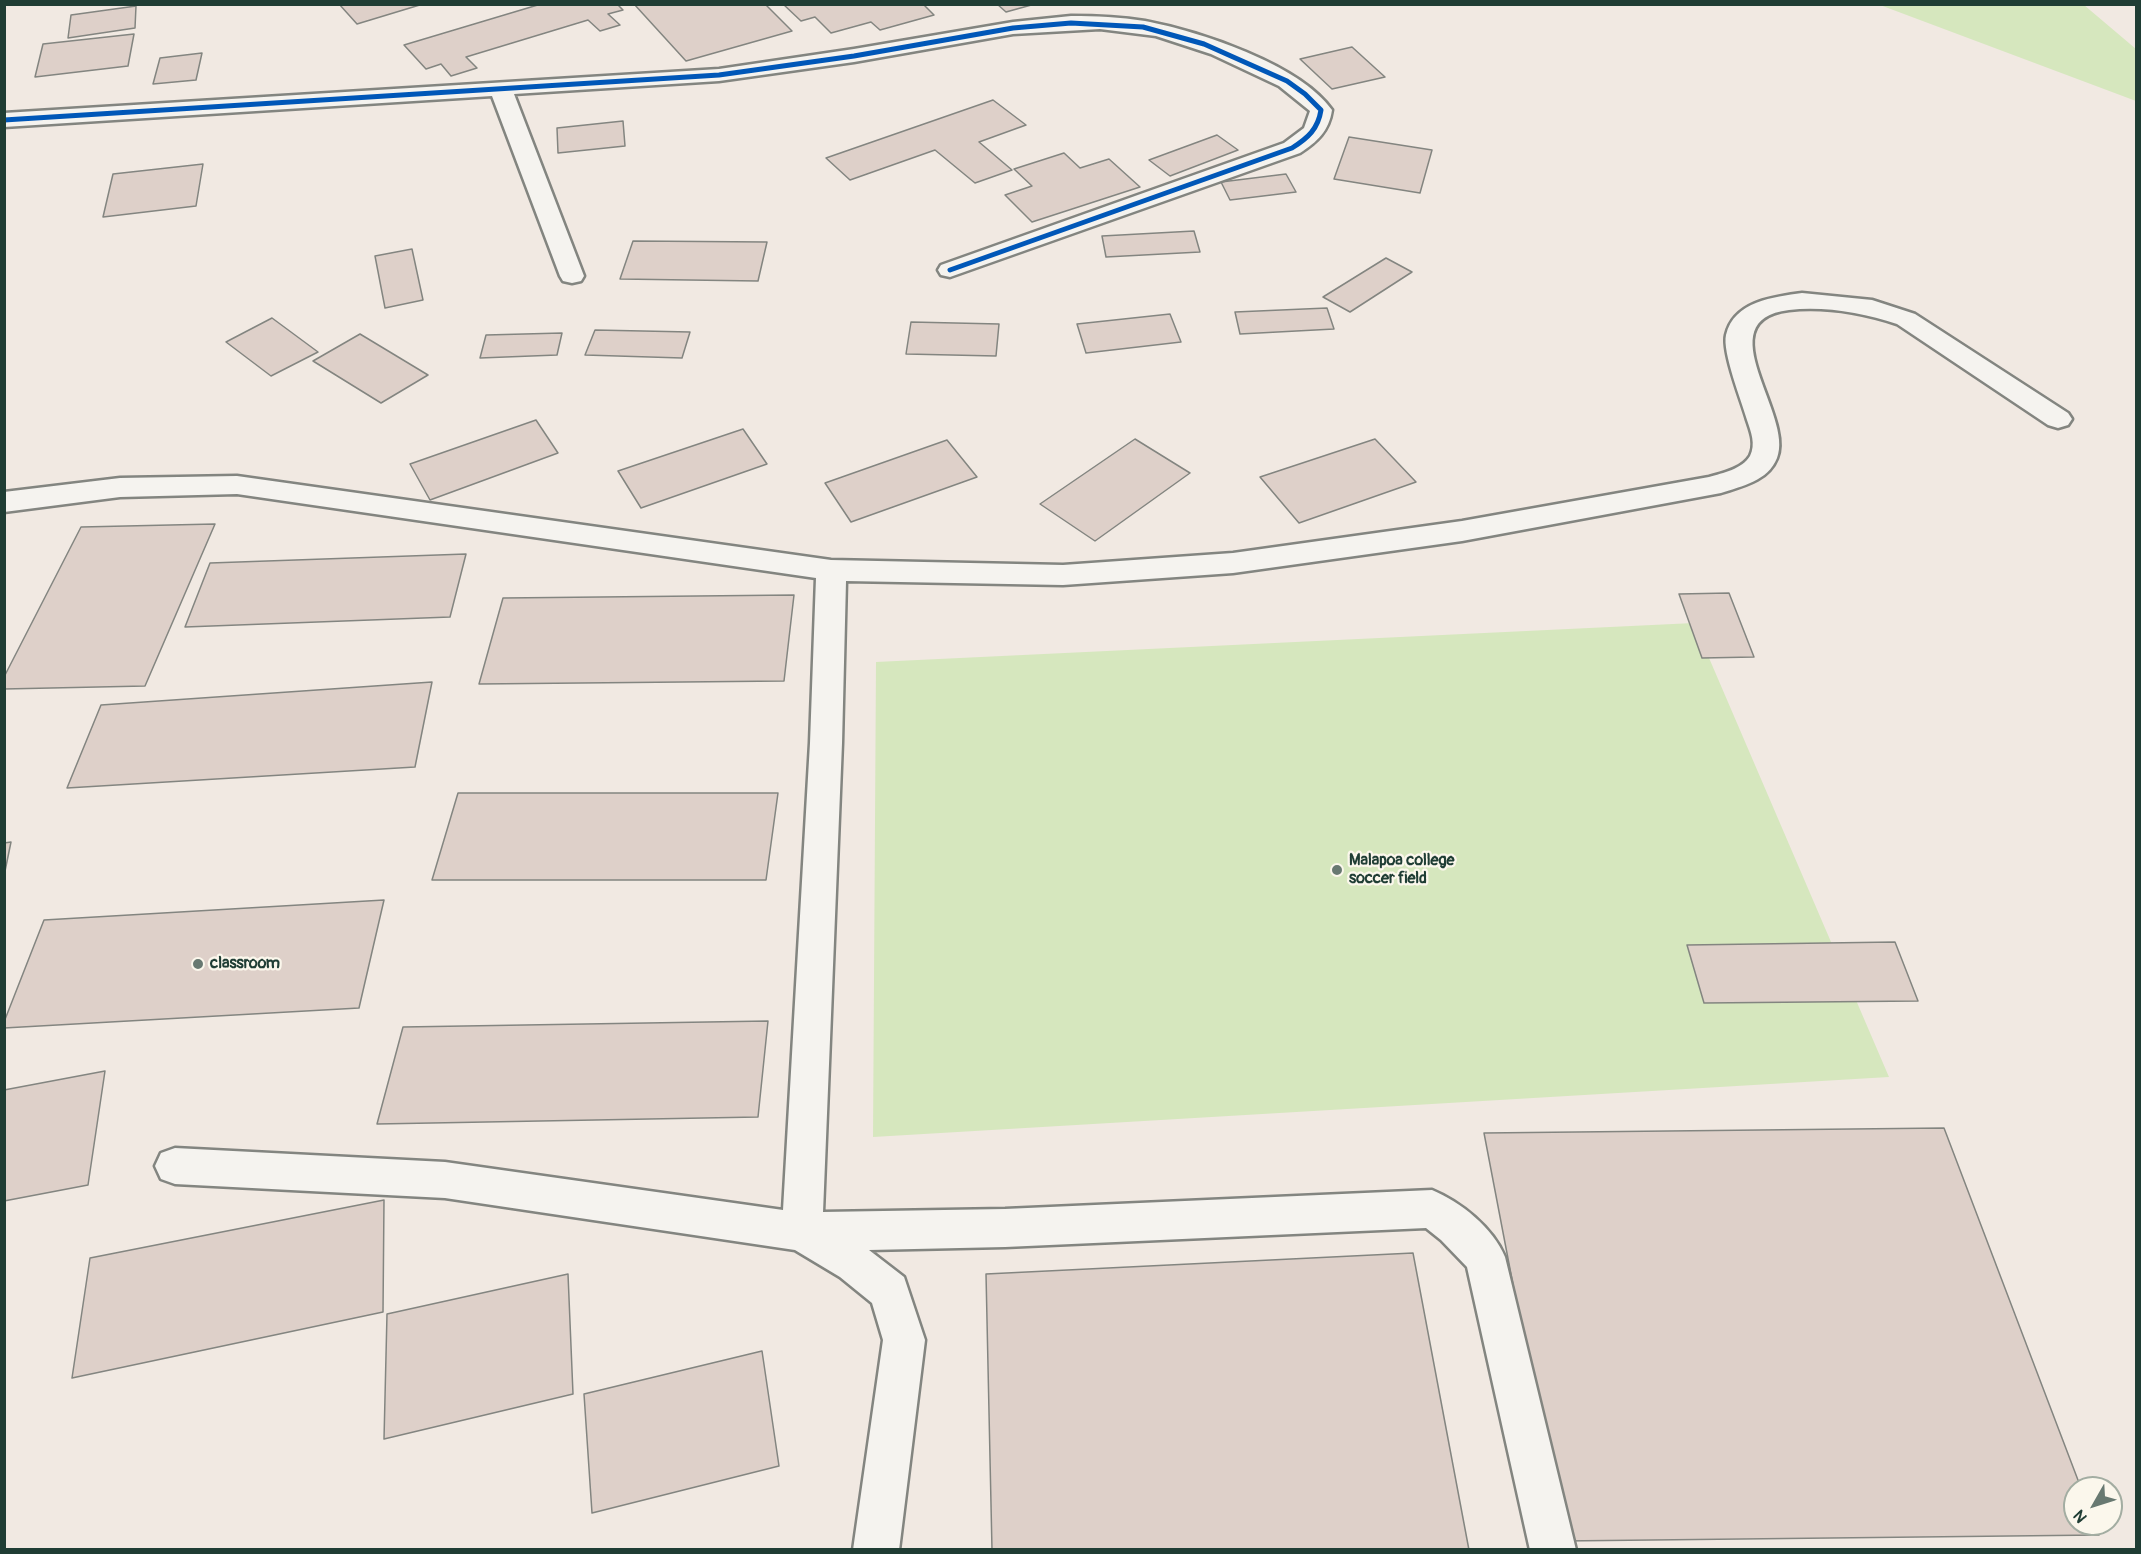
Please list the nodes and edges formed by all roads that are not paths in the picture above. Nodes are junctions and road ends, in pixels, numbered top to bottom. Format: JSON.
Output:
{"nodes":[{"id":1,"x":1197,"y":20,"type":"dead end"},
{"id":2,"x":1178,"y":37,"type":"junction"},
{"id":3,"x":501,"y":90,"type":"junction"},
{"id":4,"x":4,"y":120,"type":"edge"},
{"id":5,"x":950,"y":270,"type":"dead end"},
{"id":6,"x":572,"y":276,"type":"dead end"},
{"id":7,"x":2058,"y":419,"type":"dead end"},
{"id":8,"x":4,"y":502,"type":"edge"},
{"id":9,"x":831,"y":570,"type":"junction"},
{"id":10,"x":175,"y":1166,"type":"dead end"},
{"id":11,"x":802,"y":1232,"type":"junction"},
{"id":12,"x":876,"y":1550,"type":"edge"},
{"id":13,"x":1553,"y":1550,"type":"edge"}],
"edges":[{"from":1,"to":2,"type":"street"},
{"from":2,"to":3,"type":"street"},
{"from":2,"to":5,"type":"street"},
{"from":3,"to":4,"type":"street"},
{"from":3,"to":6,"type":"street"},
{"from":7,"to":9,"type":"street"},
{"from":8,"to":9,"type":"street"},
{"from":9,"to":11,"type":"street"},
{"from":10,"to":11,"type":"street"},
{"from":11,"to":12,"type":"street"},
{"from":11,"to":13,"type":"street"}]}
